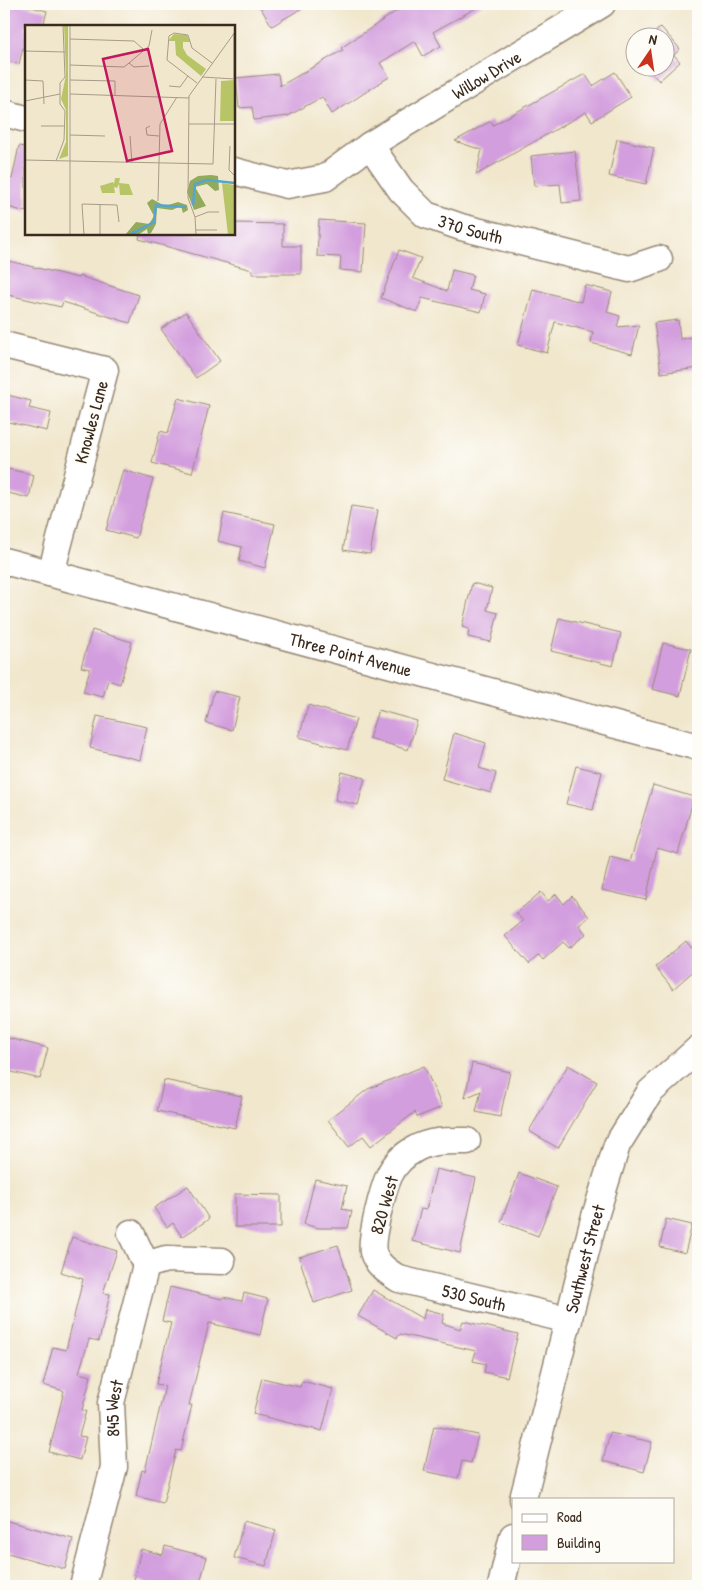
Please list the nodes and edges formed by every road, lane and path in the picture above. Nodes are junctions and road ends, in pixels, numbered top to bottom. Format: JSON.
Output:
{"nodes":[{"id":1,"x":602,"y":4,"type":"edge"},
{"id":2,"x":4,"y":113,"type":"edge"},
{"id":3,"x":25,"y":119,"type":"edge"},
{"id":4,"x":370,"y":145,"type":"junction"},
{"id":5,"x":235,"y":171,"type":"edge"},
{"id":6,"x":659,"y":259,"type":"dead end"},
{"id":7,"x":4,"y":345,"type":"edge"},
{"id":8,"x":4,"y":561,"type":"edge"},
{"id":9,"x":51,"y":573,"type":"junction"},
{"id":10,"x":698,"y":747,"type":"edge"},
{"id":11,"x":698,"y":1048,"type":"edge"},
{"id":12,"x":467,"y":1141,"type":"dead end"},
{"id":13,"x":131,"y":1233,"type":"dead end"},
{"id":14,"x":222,"y":1261,"type":"dead end"},
{"id":15,"x":146,"y":1265,"type":"junction"},
{"id":16,"x":382,"y":1268,"type":"joint"},
{"id":17,"x":569,"y":1320,"type":"junction"},
{"id":18,"x":523,"y":1498,"type":"edge"},
{"id":19,"x":512,"y":1540,"type":"edge"},
{"id":20,"x":83,"y":1586,"type":"edge"},
{"id":21,"x":500,"y":1586,"type":"edge"}],
"edges":[{"from":1,"to":4,"type":"street","name":"Willow Drive"},
{"from":2,"to":3,"type":"street"},
{"from":4,"to":5,"type":"street"},
{"from":4,"to":6,"type":"street","name":"370 South"},
{"from":7,"to":9,"type":"street","name":"Knowles Lane"},
{"from":8,"to":9,"type":"street","name":"Three Point Avenue"},
{"from":9,"to":10,"type":"street","name":"Three Point Avenue"},
{"from":11,"to":17,"type":"street","name":"Southwest Street"},
{"from":12,"to":16,"type":"street","name":"820 West"},
{"from":13,"to":15,"type":"street"},
{"from":14,"to":15,"type":"street"},
{"from":15,"to":20,"type":"street","name":"845 West"},
{"from":16,"to":17,"type":"street","name":"530 South"},
{"from":17,"to":18,"type":"street","name":"Southwest Street"},
{"from":19,"to":21,"type":"street"}]}
